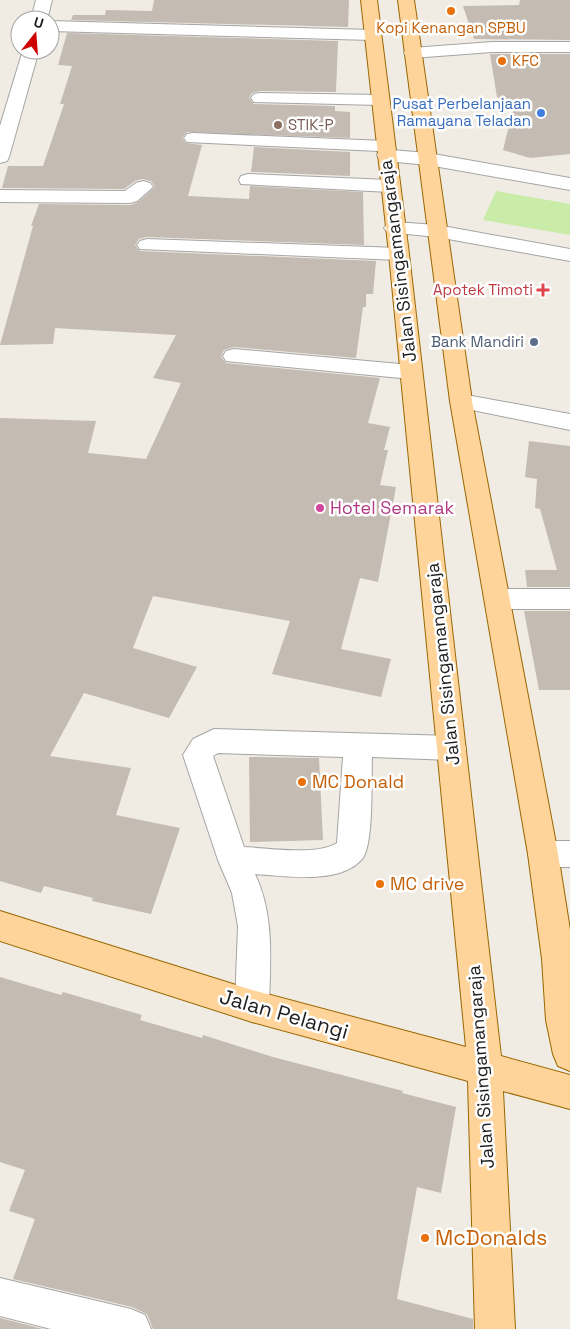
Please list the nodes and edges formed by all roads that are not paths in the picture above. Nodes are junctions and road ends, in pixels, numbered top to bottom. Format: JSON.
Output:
{"nodes":[{"id":1,"x":369,"y":0,"type":"edge"},
{"id":2,"x":406,"y":0,"type":"edge"},
{"id":3,"x":60,"y":26,"type":"edge"},
{"id":4,"x":372,"y":35,"type":"junction"},
{"id":5,"x":570,"y":47,"type":"edge"},
{"id":6,"x":412,"y":53,"type":"junction"},
{"id":7,"x":25,"y":60,"type":"edge"},
{"id":8,"x":260,"y":98,"type":"dead end"},
{"id":9,"x":380,"y":100,"type":"junction"},
{"id":10,"x":193,"y":138,"type":"dead end"},
{"id":11,"x":386,"y":151,"type":"junction"},
{"id":12,"x":0,"y":157,"type":"edge"},
{"id":13,"x":428,"y":159,"type":"junction"},
{"id":14,"x":248,"y":180,"type":"dead end"},
{"id":15,"x":570,"y":184,"type":"edge"},
{"id":16,"x":389,"y":186,"type":"junction"},
{"id":17,"x":143,"y":187,"type":"dead end"},
{"id":18,"x":0,"y":196,"type":"edge"},
{"id":19,"x":394,"y":228,"type":"junction"},
{"id":20,"x":437,"y":231,"type":"junction"},
{"id":21,"x":147,"y":245,"type":"dead end"},
{"id":22,"x":399,"y":254,"type":"junction"},
{"id":23,"x":570,"y":255,"type":"edge"},
{"id":24,"x":234,"y":356,"type":"dead end"},
{"id":25,"x":411,"y":372,"type":"junction"},
{"id":26,"x":461,"y":401,"type":"junction"},
{"id":27,"x":570,"y":422,"type":"edge"},
{"id":28,"x":498,"y":599,"type":"junction"},
{"id":29,"x":570,"y":599,"type":"edge"},
{"id":30,"x":358,"y":745,"type":"junction"},
{"id":31,"x":452,"y":748,"type":"junction"},
{"id":32,"x":557,"y":854,"type":"edge"},
{"id":33,"x":233,"y":860,"type":"junction"},
{"id":34,"x":0,"y":926,"type":"edge"},
{"id":35,"x":564,"y":963,"type":"edge"},
{"id":36,"x":252,"y":1006,"type":"junction"},
{"id":37,"x":570,"y":1054,"type":"edge"},
{"id":38,"x":485,"y":1070,"type":"junction"},
{"id":39,"x":570,"y":1092,"type":"edge"},
{"id":40,"x":0,"y":1297,"type":"edge"},
{"id":41,"x":131,"y":1329,"type":"edge"},
{"id":42,"x":495,"y":1329,"type":"edge"}],
"edges":[{"from":1,"to":4,"type":"main road","name":"Jalan Sisingamangaraja"},
{"from":2,"to":6,"type":"main road"},
{"from":3,"to":4,"type":"street"},
{"from":4,"to":9,"type":"main road","name":"Jalan Sisingamangaraja"},
{"from":5,"to":6,"type":"street"},
{"from":6,"to":13,"type":"main road"},
{"from":7,"to":12,"type":"street"},
{"from":8,"to":9,"type":"street"},
{"from":9,"to":11,"type":"main road","name":"Jalan Sisingamangaraja"},
{"from":10,"to":11,"type":"street"},
{"from":11,"to":13,"type":"street"},
{"from":11,"to":16,"type":"main road","name":"Jalan Sisingamangaraja"},
{"from":13,"to":15,"type":"street"},
{"from":13,"to":20,"type":"main road"},
{"from":14,"to":16,"type":"street"},
{"from":16,"to":19,"type":"main road","name":"Jalan Sisingamangaraja"},
{"from":17,"to":18,"type":"street"},
{"from":19,"to":20,"type":"street"},
{"from":19,"to":22,"type":"main road","name":"Jalan Sisingamangaraja"},
{"from":20,"to":23,"type":"street"},
{"from":20,"to":26,"type":"main road"},
{"from":21,"to":22,"type":"street"},
{"from":22,"to":25,"type":"main road","name":"Jalan Sisingamangaraja"},
{"from":24,"to":25,"type":"street"},
{"from":25,"to":31,"type":"main road","name":"Jalan Sisingamangaraja"},
{"from":26,"to":27,"type":"street"},
{"from":26,"to":28,"type":"main road"},
{"from":28,"to":29,"type":"street"},
{"from":28,"to":32,"type":"main road"},
{"from":30,"to":31,"type":"street"},
{"from":30,"to":33,"type":"street"},
{"from":30,"to":33,"type":"street"},
{"from":31,"to":38,"type":"main road","name":"Jalan Sisingamangaraja"},
{"from":32,"to":35,"type":"main road"},
{"from":33,"to":36,"type":"street"},
{"from":34,"to":36,"type":"main road","name":"Jalan Pelangi"},
{"from":35,"to":37,"type":"main road"},
{"from":36,"to":38,"type":"main road","name":"Jalan Pelangi"},
{"from":38,"to":39,"type":"main road","name":"Jalan Pelangi"},
{"from":38,"to":42,"type":"main road","name":"Jalan Sisingamangaraja"},
{"from":40,"to":41,"type":"street"}]}
